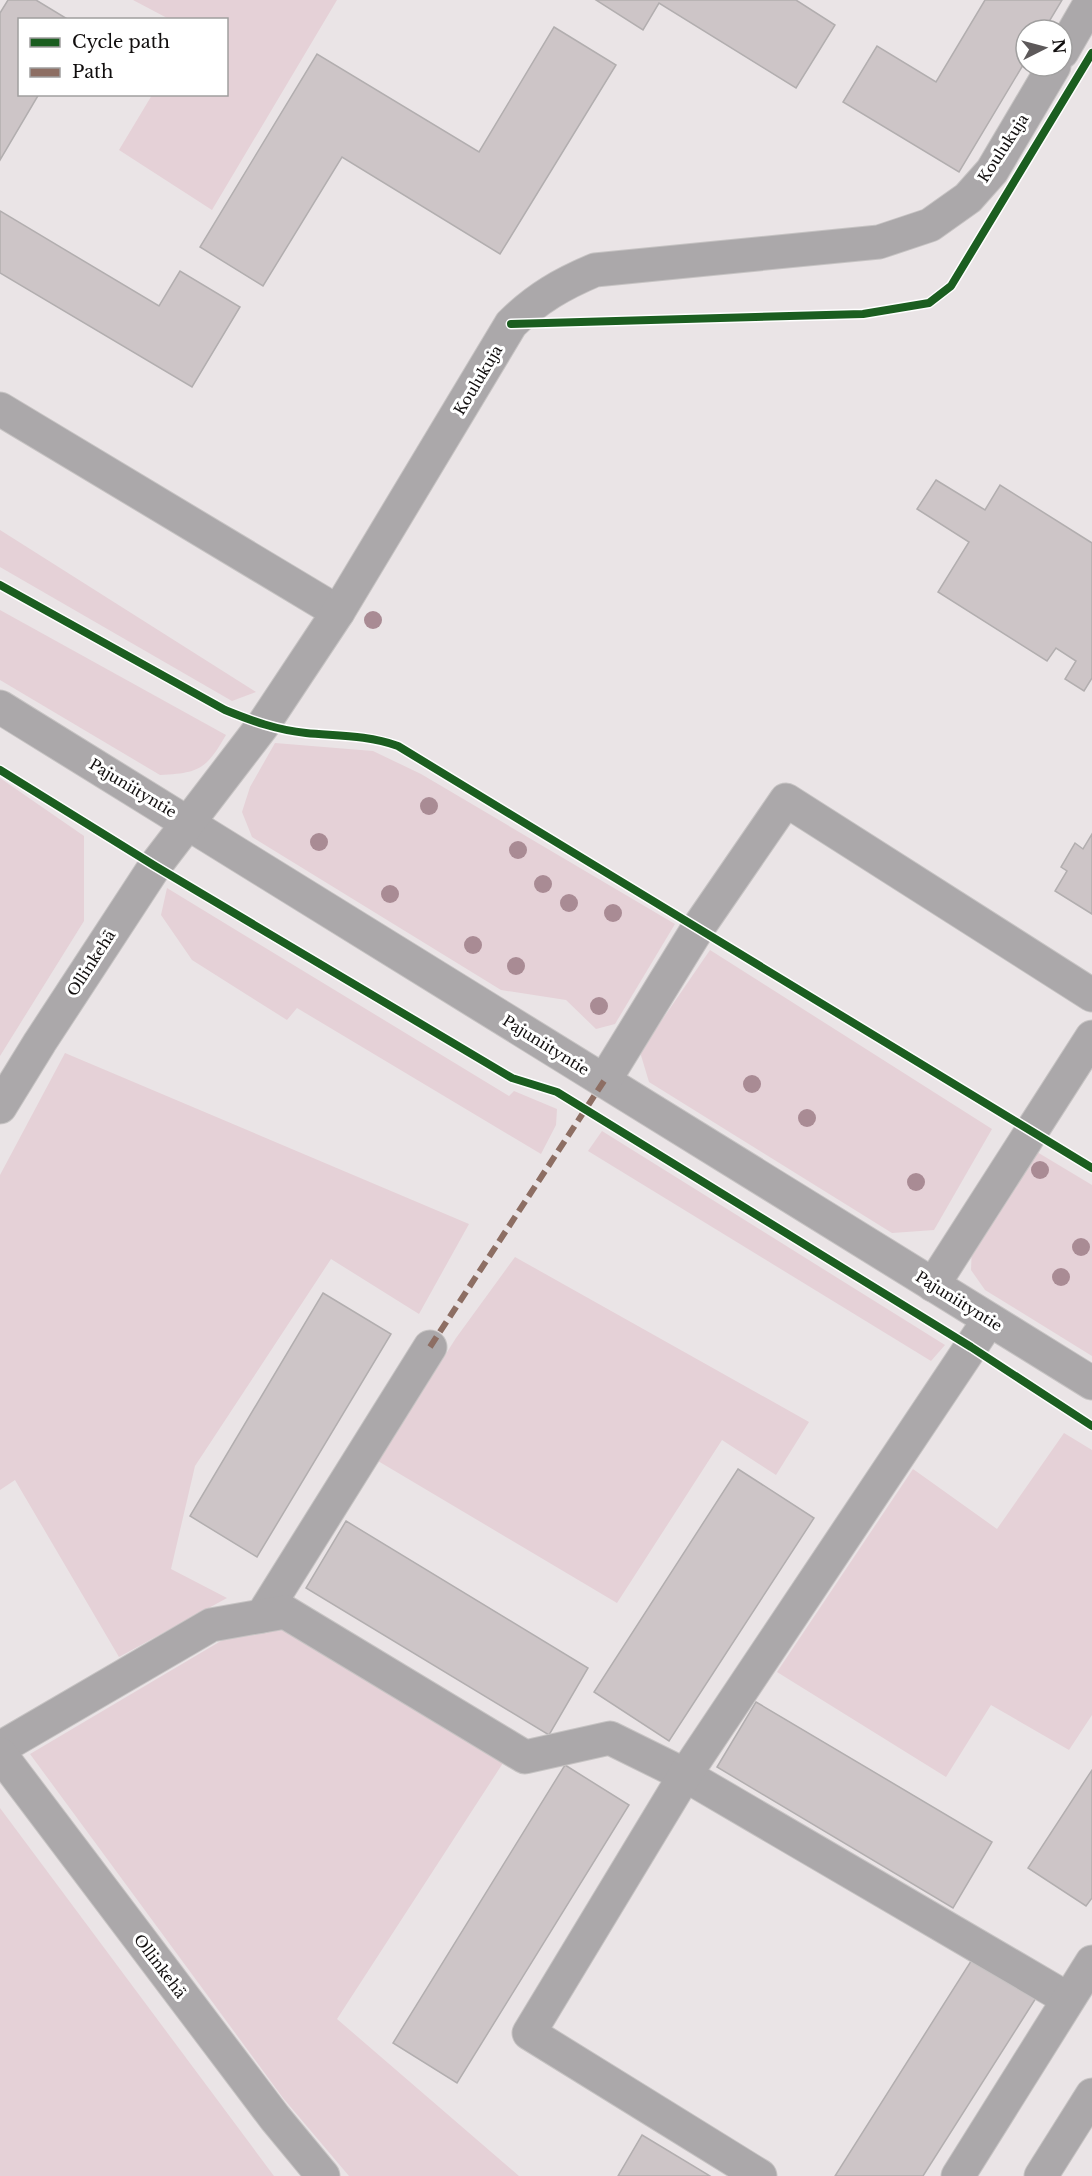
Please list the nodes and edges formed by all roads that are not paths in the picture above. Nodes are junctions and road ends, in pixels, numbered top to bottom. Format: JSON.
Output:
{"nodes":[{"id":1,"x":1092,"y":0,"type":"edge"},
{"id":2,"x":1074,"y":31,"type":"edge"},
{"id":3,"x":1047,"y":78,"type":"edge"},
{"id":4,"x":0,"y":409,"type":"edge"},
{"id":5,"x":338,"y":612,"type":"junction"},
{"id":6,"x":0,"y":707,"type":"edge"},
{"id":7,"x":189,"y":822,"type":"junction"},
{"id":8,"x":1092,"y":995,"type":"edge"},
{"id":9,"x":1092,"y":1037,"type":"edge"},
{"id":10,"x":604,"y":1081,"type":"junction"},
{"id":11,"x":0,"y":1107,"type":"edge"},
{"id":12,"x":933,"y":1285,"type":"junction"},
{"id":13,"x":989,"y":1320,"type":"junction"},
{"id":14,"x":429,"y":1347,"type":"dead end"},
{"id":15,"x":1092,"y":1383,"type":"edge"},
{"id":16,"x":262,"y":1616,"type":"junction"},
{"id":17,"x":0,"y":1748,"type":"edge"},
{"id":18,"x":0,"y":1754,"type":"edge"},
{"id":19,"x":684,"y":1775,"type":"junction"},
{"id":20,"x":1092,"y":1962,"type":"edge"},
{"id":21,"x":1068,"y":1999,"type":"junction"},
{"id":22,"x":1091,"y":2099,"type":"edge"},
{"id":23,"x":323,"y":2176,"type":"edge"},
{"id":24,"x":760,"y":2176,"type":"edge"},
{"id":25,"x":958,"y":2176,"type":"edge"},
{"id":26,"x":1041,"y":2176,"type":"edge"}],
"edges":[{"from":1,"to":2,"type":"street"},
{"from":3,"to":5,"type":"street","name":"Koulukuja"},
{"from":4,"to":5,"type":"street"},
{"from":5,"to":7,"type":"street","name":"Koulukuja"},
{"from":6,"to":7,"type":"street","name":"Pajuniityntie"},
{"from":7,"to":10,"type":"street","name":"Pajuniityntie"},
{"from":7,"to":11,"type":"street","name":"Ollinkehä"},
{"from":8,"to":10,"type":"street"},
{"from":9,"to":12,"type":"street"},
{"from":10,"to":12,"type":"street","name":"Pajuniityntie"},
{"from":12,"to":13,"type":"street","name":"Pajuniityntie"},
{"from":13,"to":15,"type":"street","name":"Pajuniityntie"},
{"from":13,"to":19,"type":"street"},
{"from":14,"to":16,"type":"street"},
{"from":16,"to":17,"type":"street"},
{"from":16,"to":19,"type":"street"},
{"from":18,"to":23,"type":"street","name":"Ollinkehä"},
{"from":19,"to":21,"type":"street"},
{"from":19,"to":24,"type":"street"},
{"from":20,"to":21,"type":"street"},
{"from":21,"to":25,"type":"street"},
{"from":22,"to":26,"type":"street"}]}
